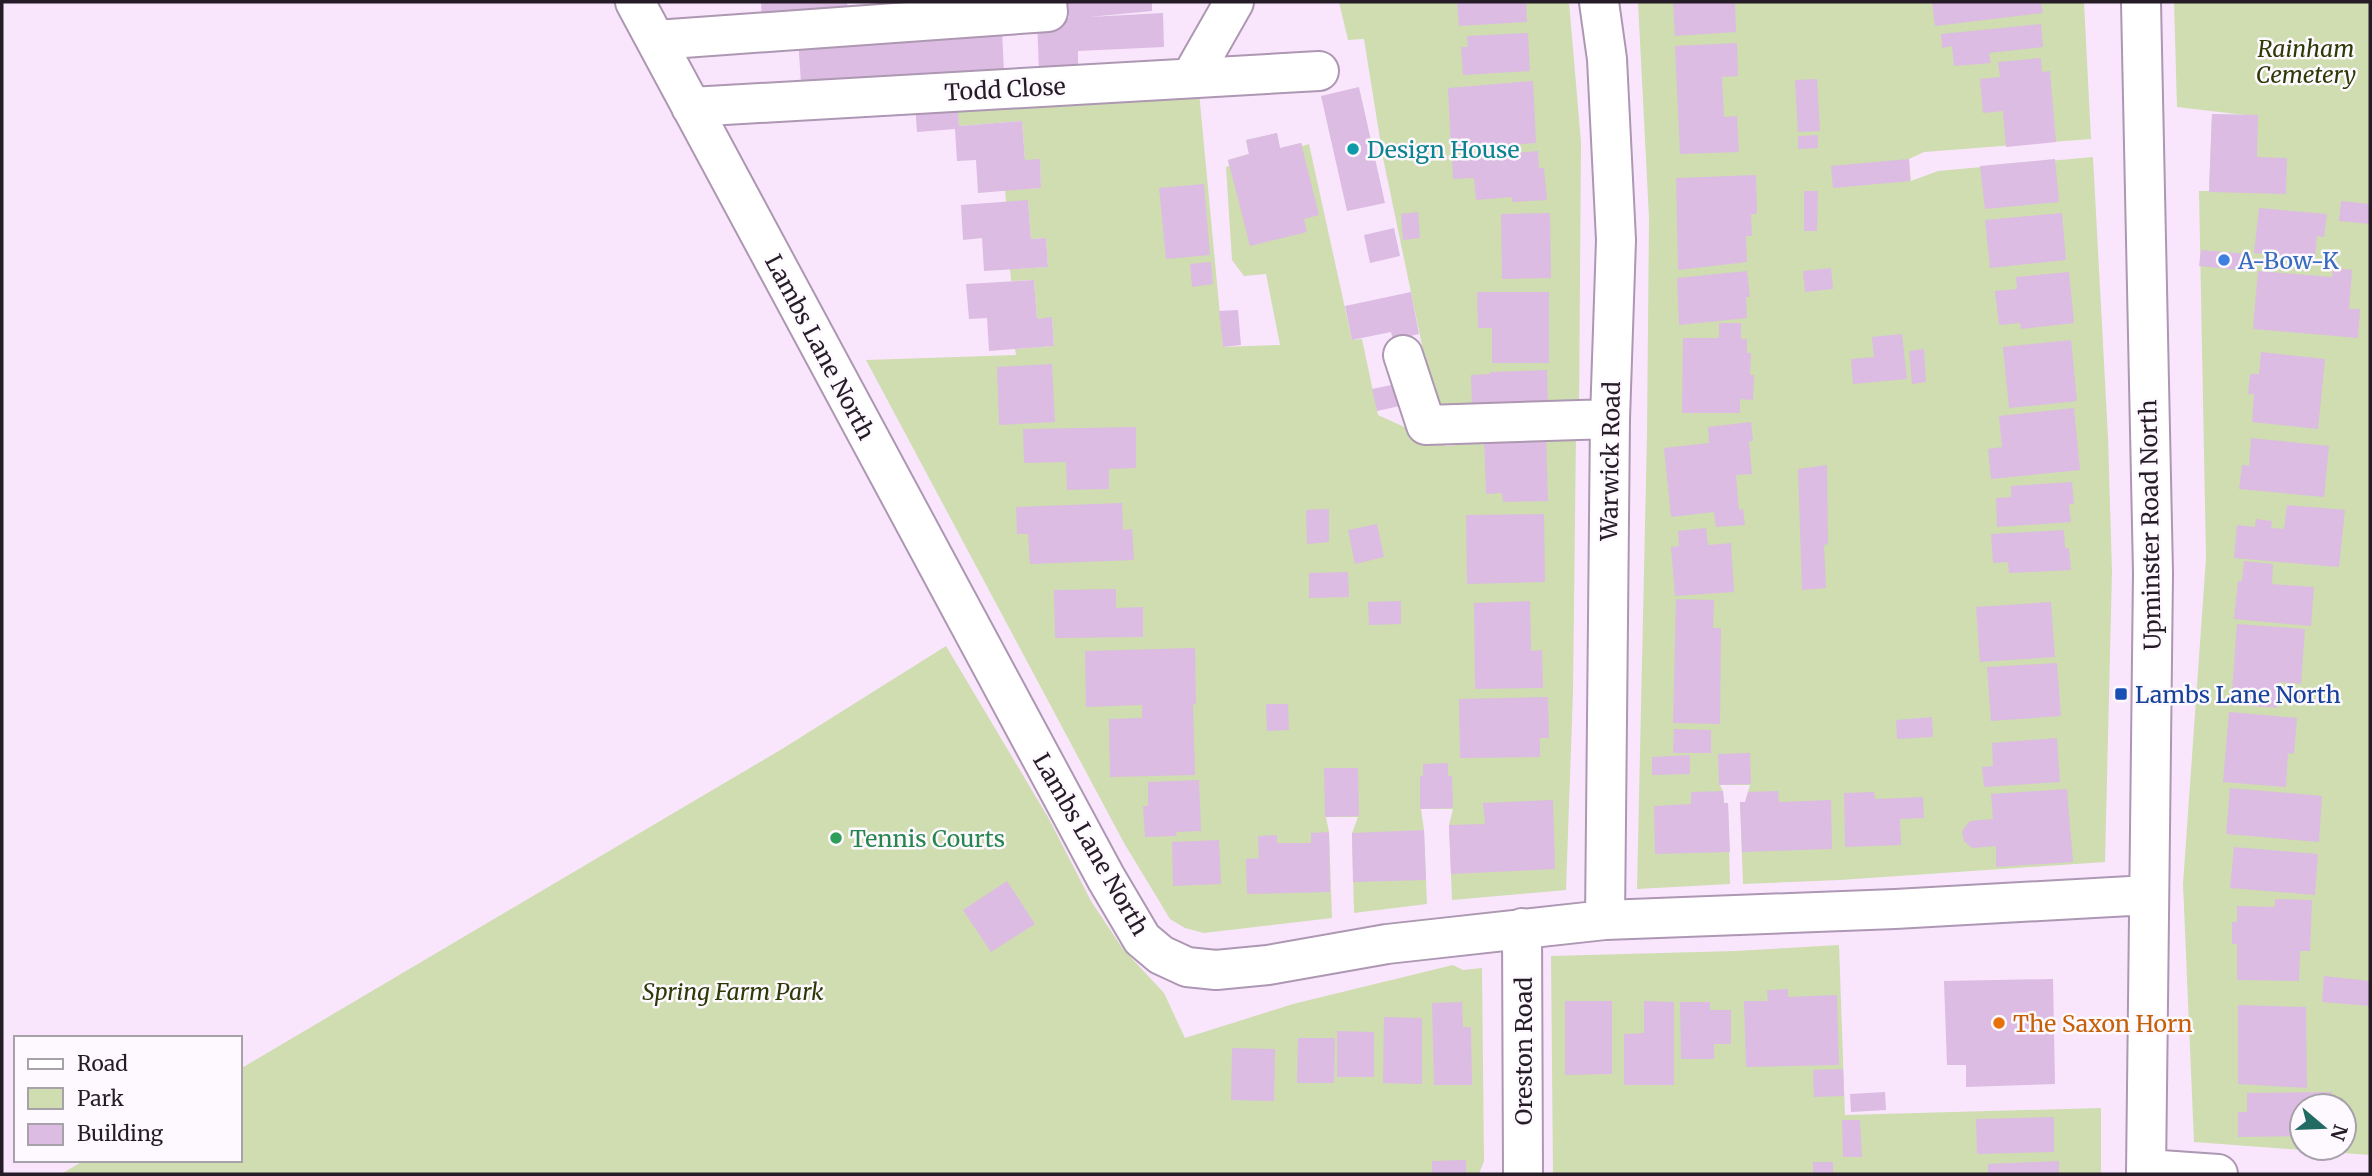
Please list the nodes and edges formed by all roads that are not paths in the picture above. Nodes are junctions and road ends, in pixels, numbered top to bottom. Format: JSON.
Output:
{"nodes":[{"id":1,"x":635,"y":2,"type":"edge"},
{"id":2,"x":1047,"y":2,"type":"edge"},
{"id":3,"x":1234,"y":2,"type":"edge"},
{"id":4,"x":1599,"y":2,"type":"edge"},
{"id":5,"x":2141,"y":2,"type":"edge"},
{"id":6,"x":656,"y":40,"type":"junction"},
{"id":7,"x":1319,"y":71,"type":"dead end"},
{"id":8,"x":1196,"y":78,"type":"junction"},
{"id":9,"x":691,"y":107,"type":"junction"},
{"id":10,"x":1403,"y":355,"type":"dead end"},
{"id":11,"x":1611,"y":419,"type":"junction"},
{"id":12,"x":2148,"y":895,"type":"junction"},
{"id":13,"x":1605,"y":920,"type":"junction"},
{"id":14,"x":1522,"y":928,"type":"junction"},
{"id":15,"x":2146,"y":1172,"type":"edge"},
{"id":16,"x":1523,"y":1174,"type":"edge"},
{"id":17,"x":2218,"y":1174,"type":"edge"}],
"edges":[{"from":1,"to":6,"type":"street","name":"Lambs Lane North"},
{"from":2,"to":6,"type":"street"},
{"from":3,"to":8,"type":"street"},
{"from":4,"to":11,"type":"street","name":"Warwick Road"},
{"from":5,"to":12,"type":"street","name":"Upminster Road North"},
{"from":6,"to":9,"type":"street","name":"Lambs Lane North"},
{"from":7,"to":8,"type":"street","name":"Todd Close"},
{"from":8,"to":9,"type":"street","name":"Todd Close"},
{"from":9,"to":14,"type":"street","name":"Lambs Lane North"},
{"from":10,"to":11,"type":"street"},
{"from":11,"to":13,"type":"street","name":"Warwick Road"},
{"from":12,"to":13,"type":"street","name":"Lambs Lane North"},
{"from":12,"to":15,"type":"street","name":"Upminster Road North"},
{"from":13,"to":14,"type":"street","name":"Lambs Lane North"},
{"from":14,"to":16,"type":"street","name":"Oreston Road"},
{"from":15,"to":17,"type":"street"}]}
